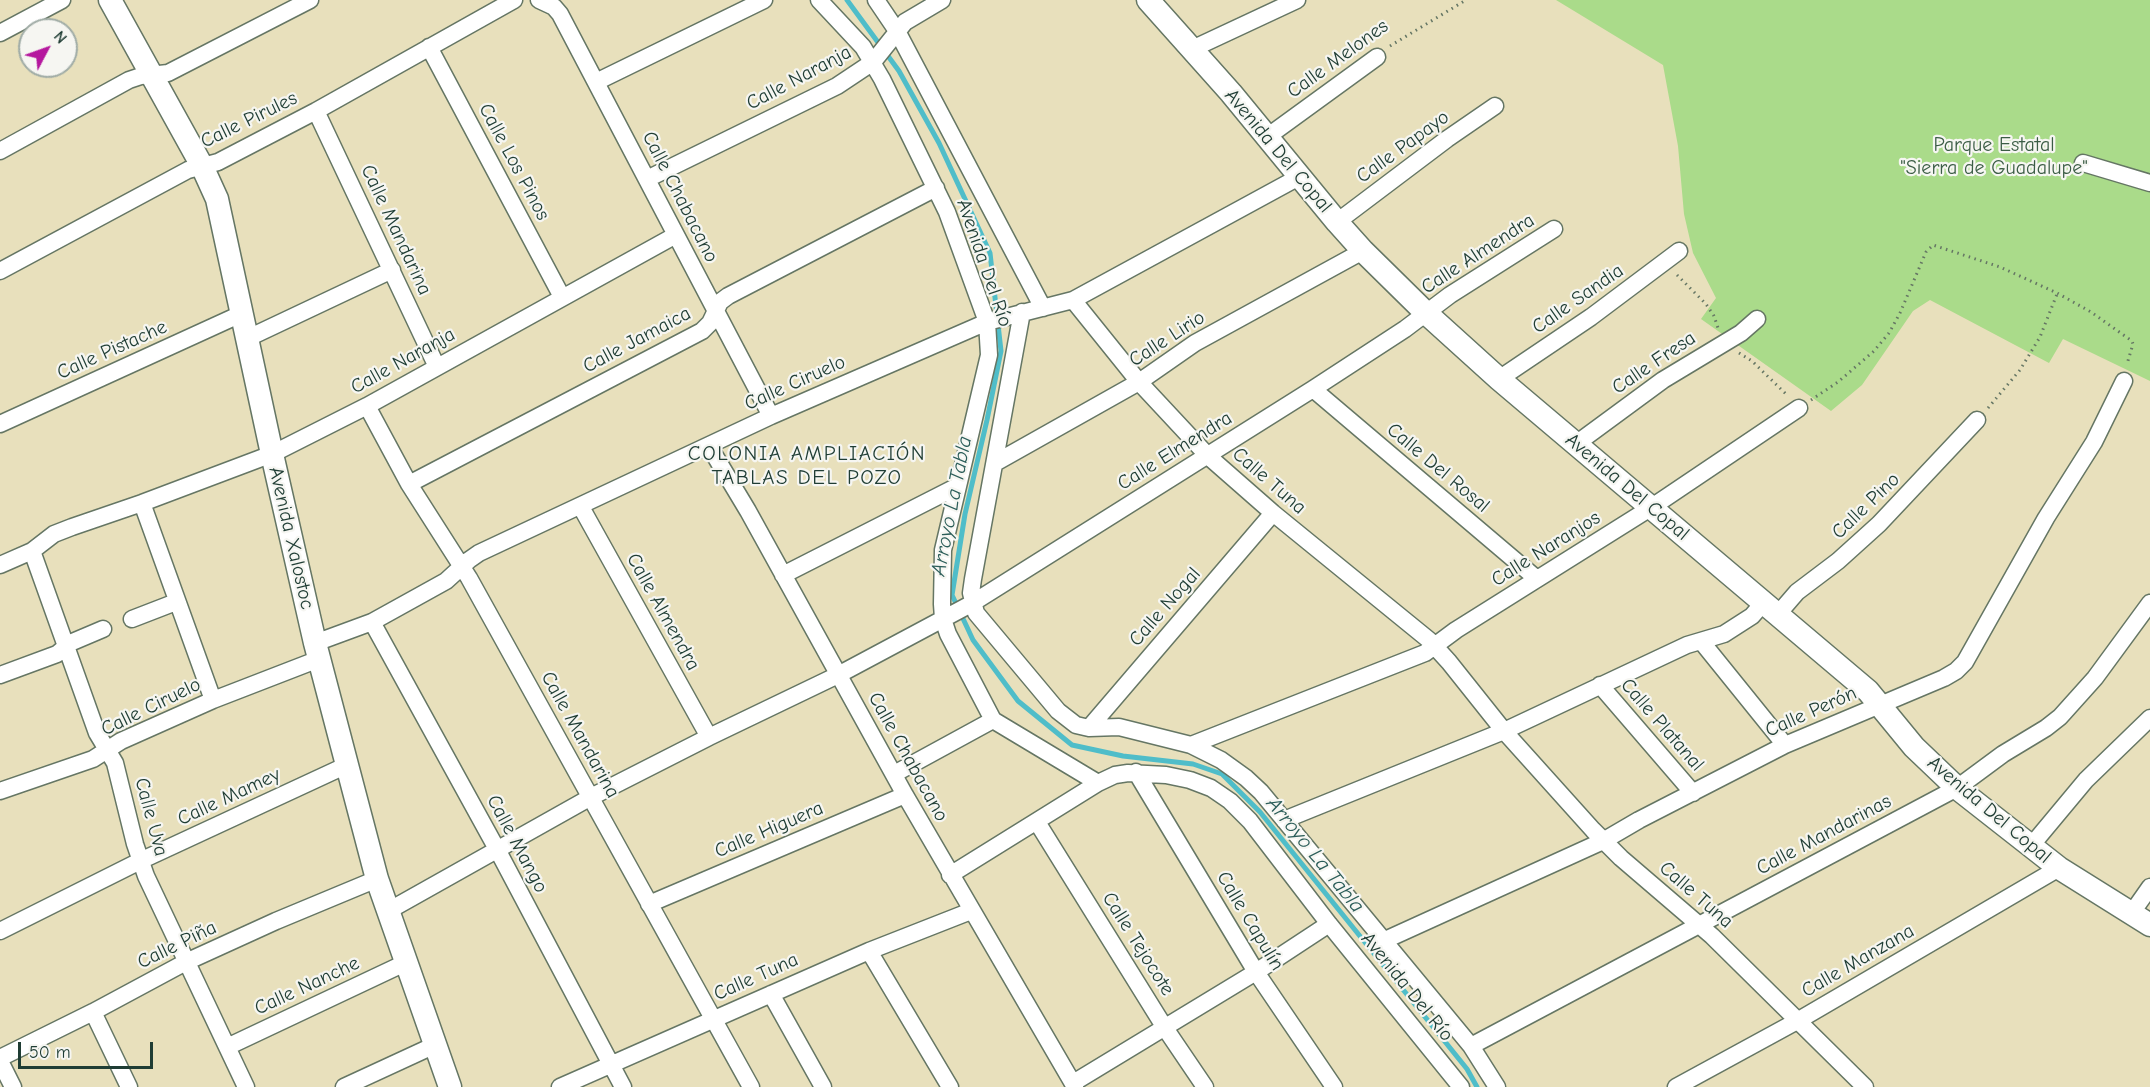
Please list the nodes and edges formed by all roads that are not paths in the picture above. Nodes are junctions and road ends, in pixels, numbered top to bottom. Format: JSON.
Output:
{"nodes":[{"id":1,"x":62,"y":0,"type":"edge"},
{"id":2,"x":110,"y":0,"type":"edge"},
{"id":3,"x":310,"y":0,"type":"edge"},
{"id":4,"x":514,"y":0,"type":"edge"},
{"id":5,"x":764,"y":0,"type":"edge"},
{"id":6,"x":819,"y":0,"type":"edge"},
{"id":7,"x":876,"y":0,"type":"edge"},
{"id":8,"x":942,"y":0,"type":"edge"},
{"id":9,"x":1148,"y":0,"type":"edge"},
{"id":10,"x":1298,"y":0,"type":"edge"},
{"id":11,"x":544,"y":1,"type":"edge"},
{"id":12,"x":0,"y":33,"type":"edge"},
{"id":13,"x":894,"y":35,"type":"junction"},
{"id":14,"x":429,"y":47,"type":"junction"},
{"id":15,"x":1191,"y":49,"type":"junction"},
{"id":16,"x":1377,"y":57,"type":"road end"},
{"id":17,"x":876,"y":58,"type":"junction"},
{"id":18,"x":152,"y":75,"type":"junction"},
{"id":19,"x":596,"y":82,"type":"junction"},
{"id":20,"x":1495,"y":106,"type":"dead end"},
{"id":21,"x":316,"y":111,"type":"junction"},
{"id":22,"x":1267,"y":137,"type":"junction"},
{"id":23,"x":0,"y":151,"type":"edge"},
{"id":24,"x":2083,"y":163,"type":"dead end"},
{"id":25,"x":202,"y":166,"type":"junction"},
{"id":26,"x":1299,"y":177,"type":"junction"},
{"id":27,"x":647,"y":179,"type":"junction"},
{"id":28,"x":2150,"y":183,"type":"edge"},
{"id":29,"x":936,"y":188,"type":"junction"},
{"id":30,"x":1337,"y":222,"type":"junction"},
{"id":31,"x":1554,"y":229,"type":"dead end"},
{"id":32,"x":676,"y":235,"type":"junction"},
{"id":33,"x":1363,"y":251,"type":"junction"},
{"id":34,"x":1679,"y":251,"type":"dead end"},
{"id":35,"x":392,"y":270,"type":"junction"},
{"id":36,"x":0,"y":271,"type":"edge"},
{"id":37,"x":561,"y":297,"type":"junction"},
{"id":38,"x":1072,"y":300,"type":"junction"},
{"id":39,"x":1043,"y":308,"type":"junction"},
{"id":40,"x":716,"y":310,"type":"junction"},
{"id":41,"x":1022,"y":312,"type":"junction"},
{"id":42,"x":1426,"y":313,"type":"junction"},
{"id":43,"x":241,"y":314,"type":"junction"},
{"id":44,"x":995,"y":319,"type":"junction"},
{"id":45,"x":1757,"y":319,"type":"dead end"},
{"id":46,"x":246,"y":339,"type":"junction"},
{"id":47,"x":437,"y":367,"type":"junction"},
{"id":48,"x":1499,"y":379,"type":"junction"},
{"id":49,"x":2124,"y":381,"type":"road end"},
{"id":50,"x":1139,"y":382,"type":"junction"},
{"id":51,"x":1313,"y":389,"type":"junction"},
{"id":52,"x":367,"y":406,"type":"junction"},
{"id":53,"x":1799,"y":408,"type":"road end"},
{"id":54,"x":771,"y":416,"type":"junction"},
{"id":55,"x":1977,"y":420,"type":"road end"},
{"id":56,"x":0,"y":424,"type":"edge"},
{"id":57,"x":1576,"y":444,"type":"junction"},
{"id":58,"x":709,"y":446,"type":"junction"},
{"id":59,"x":272,"y":454,"type":"junction"},
{"id":60,"x":1208,"y":456,"type":"junction"},
{"id":61,"x":995,"y":463,"type":"junction"},
{"id":62,"x":409,"y":484,"type":"junction"},
{"id":63,"x":958,"y":486,"type":"junction"},
{"id":64,"x":142,"y":503,"type":"junction"},
{"id":65,"x":581,"y":507,"type":"junction"},
{"id":66,"x":1652,"y":507,"type":"junction"},
{"id":67,"x":1273,"y":513,"type":"junction"},
{"id":68,"x":32,"y":551,"type":"junction"},
{"id":69,"x":0,"y":565,"type":"edge"},
{"id":70,"x":461,"y":567,"type":"junction"},
{"id":71,"x":783,"y":575,"type":"junction"},
{"id":72,"x":1537,"y":579,"type":"junction"},
{"id":73,"x":176,"y":602,"type":"junction"},
{"id":74,"x":972,"y":603,"type":"junction"},
{"id":75,"x":2150,"y":603,"type":"edge"},
{"id":76,"x":1771,"y":608,"type":"junction"},
{"id":77,"x":947,"y":617,"type":"junction"},
{"id":78,"x":132,"y":619,"type":"dead end"},
{"id":79,"x":372,"y":622,"type":"junction"},
{"id":80,"x":103,"y":629,"type":"dead end"},
{"id":81,"x":1701,"y":641,"type":"junction"},
{"id":82,"x":1435,"y":646,"type":"junction"},
{"id":83,"x":65,"y":647,"type":"junction"},
{"id":84,"x":317,"y":651,"type":"junction"},
{"id":85,"x":0,"y":675,"type":"edge"},
{"id":86,"x":838,"y":675,"type":"junction"},
{"id":87,"x":1599,"y":685,"type":"junction"},
{"id":88,"x":213,"y":699,"type":"junction"},
{"id":89,"x":1881,"y":704,"type":"junction"},
{"id":90,"x":2150,"y":718,"type":"edge"},
{"id":91,"x":993,"y":720,"type":"junction"},
{"id":92,"x":1089,"y":728,"type":"junction"},
{"id":93,"x":1504,"y":731,"type":"junction"},
{"id":94,"x":709,"y":737,"type":"junction"},
{"id":95,"x":1191,"y":745,"type":"junction"},
{"id":96,"x":1785,"y":745,"type":"junction"},
{"id":97,"x":108,"y":750,"type":"junction"},
{"id":98,"x":347,"y":765,"type":"junction"},
{"id":99,"x":1136,"y":772,"type":"junction"},
{"id":100,"x":894,"y":774,"type":"junction"},
{"id":101,"x":1098,"y":783,"type":"junction"},
{"id":102,"x":1957,"y":788,"type":"junction"},
{"id":103,"x":0,"y":791,"type":"edge"},
{"id":104,"x":1693,"y":793,"type":"junction"},
{"id":105,"x":905,"y":795,"type":"junction"},
{"id":106,"x":591,"y":798,"type":"junction"},
{"id":107,"x":1284,"y":820,"type":"junction"},
{"id":108,"x":1038,"y":822,"type":"junction"},
{"id":109,"x":1603,"y":841,"type":"junction"},
{"id":110,"x":2031,"y":846,"type":"junction"},
{"id":111,"x":498,"y":851,"type":"junction"},
{"id":112,"x":140,"y":861,"type":"junction"},
{"id":113,"x":2059,"y":868,"type":"junction"},
{"id":114,"x":950,"y":875,"type":"junction"},
{"id":115,"x":377,"y":879,"type":"junction"},
{"id":116,"x":2150,"y":887,"type":"edge"},
{"id":117,"x":649,"y":904,"type":"junction"},
{"id":118,"x":388,"y":911,"type":"junction"},
{"id":119,"x":971,"y":911,"type":"junction"},
{"id":120,"x":2140,"y":919,"type":"edge"},
{"id":121,"x":1329,"y":924,"type":"junction"},
{"id":122,"x":1699,"y":924,"type":"junction"},
{"id":123,"x":0,"y":931,"type":"edge"},
{"id":124,"x":1383,"y":941,"type":"junction"},
{"id":125,"x":869,"y":951,"type":"junction"},
{"id":126,"x":186,"y":962,"type":"junction"},
{"id":127,"x":405,"y":963,"type":"junction"},
{"id":128,"x":1256,"y":972,"type":"junction"},
{"id":129,"x":771,"y":994,"type":"junction"},
{"id":130,"x":93,"y":1012,"type":"junction"},
{"id":131,"x":712,"y":1019,"type":"junction"},
{"id":132,"x":1799,"y":1020,"type":"junction"},
{"id":133,"x":1166,"y":1028,"type":"junction"},
{"id":134,"x":435,"y":1046,"type":"junction"},
{"id":135,"x":1471,"y":1046,"type":"junction"},
{"id":136,"x":227,"y":1047,"type":"junction"},
{"id":137,"x":0,"y":1059,"type":"edge"},
{"id":138,"x":610,"y":1064,"type":"junction"},
{"id":139,"x":1074,"y":1085,"type":"edge"},
{"id":140,"x":13,"y":1087,"type":"edge"},
{"id":141,"x":129,"y":1087,"type":"edge"},
{"id":142,"x":246,"y":1087,"type":"edge"},
{"id":143,"x":344,"y":1087,"type":"edge"},
{"id":144,"x":450,"y":1087,"type":"edge"},
{"id":145,"x":560,"y":1087,"type":"edge"},
{"id":146,"x":623,"y":1087,"type":"edge"},
{"id":147,"x":752,"y":1087,"type":"edge"},
{"id":148,"x":824,"y":1087,"type":"edge"},
{"id":149,"x":950,"y":1087,"type":"edge"},
{"id":150,"x":1205,"y":1087,"type":"edge"},
{"id":151,"x":1334,"y":1087,"type":"edge"},
{"id":152,"x":1461,"y":1087,"type":"edge"},
{"id":153,"x":1497,"y":1087,"type":"edge"},
{"id":154,"x":1676,"y":1087,"type":"edge"},
{"id":155,"x":1865,"y":1087,"type":"edge"}],
"edges":[{"from":1,"to":12,"type":"street"},
{"from":2,"to":18,"type":"street","name":"Avenida Xalostoc"},
{"from":3,"to":18,"type":"street"},
{"from":4,"to":14,"type":"street","name":"Calle Pirules"},
{"from":5,"to":19,"type":"street"},
{"from":6,"to":17,"type":"street","name":"Avenida Del Río"},
{"from":7,"to":13,"type":"street","name":"Avenida Del Río"},
{"from":8,"to":13,"type":"street"},
{"from":9,"to":15,"type":"street","name":"Avenida Del Copal"},
{"from":10,"to":15,"type":"street"},
{"from":11,"to":19,"type":"street","name":"Calle Chabacano"},
{"from":13,"to":17,"type":"street"},
{"from":13,"to":39,"type":"street","name":"Avenida Del Río"},
{"from":14,"to":21,"type":"street","name":"Calle Pirules"},
{"from":14,"to":37,"type":"street","name":"Calle Los Pinos"},
{"from":15,"to":22,"type":"street","name":"Avenida Del Copal"},
{"from":16,"to":22,"type":"street","name":"Calle Melones"},
{"from":17,"to":27,"type":"street","name":"Calle Naranja"},
{"from":17,"to":29,"type":"street","name":"Avenida Del Río"},
{"from":18,"to":23,"type":"street"},
{"from":18,"to":25,"type":"street","name":"Avenida Xalostoc"},
{"from":19,"to":27,"type":"street","name":"Calle Chabacano"},
{"from":20,"to":30,"type":"street","name":"Calle Papayo"},
{"from":21,"to":25,"type":"street","name":"Calle Pirules"},
{"from":21,"to":35,"type":"street","name":"Calle Mandarina"},
{"from":22,"to":26,"type":"street","name":"Avenida Del Copal"},
{"from":24,"to":28,"type":"street"},
{"from":25,"to":36,"type":"street","name":"Calle Pirules"},
{"from":25,"to":43,"type":"street","name":"Avenida Xalostoc"},
{"from":26,"to":30,"type":"street","name":"Avenida Del Copal"},
{"from":26,"to":38,"type":"street","name":"Calle Ciruelo"},
{"from":27,"to":32,"type":"street","name":"Calle Chabacano"},
{"from":29,"to":40,"type":"street","name":"Calle Jamaica"},
{"from":29,"to":44,"type":"street","name":"Avenida Del Río"},
{"from":30,"to":33,"type":"street","name":"Avenida Del Copal"},
{"from":31,"to":42,"type":"street","name":"Calle Almendra"},
{"from":32,"to":37,"type":"street","name":"Calle Naranja"},
{"from":32,"to":40,"type":"street","name":"Calle Chabacano"},
{"from":33,"to":42,"type":"street","name":"Avenida Del Copal"},
{"from":33,"to":50,"type":"street","name":"Calle Lirio"},
{"from":34,"to":48,"type":"street","name":"Calle Sandia"},
{"from":35,"to":46,"type":"street"},
{"from":35,"to":47,"type":"street","name":"Calle Mandarina"},
{"from":37,"to":47,"type":"street","name":"Calle Naranja"},
{"from":38,"to":39,"type":"street","name":"Calle Ciruelo"},
{"from":38,"to":50,"type":"street","name":"Calle Tuna"},
{"from":39,"to":41,"type":"street","name":"Calle Ciruelo"},
{"from":40,"to":54,"type":"street","name":"Calle Chabacano"},
{"from":40,"to":62,"type":"street","name":"Calle Jamaica"},
{"from":41,"to":44,"type":"street","name":"Calle Ciruelo"},
{"from":41,"to":61,"type":"street","name":"Avenida Del Río"},
{"from":42,"to":48,"type":"street","name":"Avenida Del Copal"},
{"from":42,"to":51,"type":"street","name":"Calle Elmendra"},
{"from":43,"to":46,"type":"street","name":"Avenida Xalostoc"},
{"from":43,"to":56,"type":"street","name":"Calle Pistache"},
{"from":44,"to":54,"type":"street","name":"Calle Ciruelo"},
{"from":44,"to":63,"type":"street","name":"Avenida Del Río"},
{"from":45,"to":57,"type":"street","name":"Calle Fresa"},
{"from":46,"to":59,"type":"street","name":"Avenida Xalostoc"},
{"from":47,"to":52,"type":"street","name":"Calle Naranja"},
{"from":48,"to":57,"type":"street","name":"Avenida Del Copal"},
{"from":49,"to":89,"type":"street","name":"Calle Perón"},
{"from":50,"to":60,"type":"street","name":"Calle Tuna"},
{"from":50,"to":61,"type":"street","name":"Calle Lirio"},
{"from":51,"to":60,"type":"street","name":"Calle Elmendra"},
{"from":51,"to":72,"type":"street","name":"Calle Del Rosal"},
{"from":52,"to":59,"type":"street","name":"Calle Naranja"},
{"from":52,"to":62,"type":"street","name":"Calle Mandarina"},
{"from":53,"to":66,"type":"street","name":"Calle Naranjos"},
{"from":54,"to":58,"type":"street","name":"Calle Ciruelo"},
{"from":55,"to":76,"type":"street","name":"Calle Pino"},
{"from":57,"to":66,"type":"street","name":"Avenida Del Copal"},
{"from":58,"to":65,"type":"street","name":"Calle Ciruelo"},
{"from":58,"to":71,"type":"street","name":"Calle Chabacano"},
{"from":59,"to":64,"type":"street","name":"Calle Naranja"},
{"from":59,"to":84,"type":"street","name":"Avenida Xalostoc"},
{"from":60,"to":67,"type":"street","name":"Calle Tuna"},
{"from":60,"to":74,"type":"street","name":"Calle Elmendra"},
{"from":61,"to":74,"type":"street","name":"Avenida Del Río"},
{"from":62,"to":70,"type":"street","name":"Calle Mandarina"},
{"from":63,"to":71,"type":"street"},
{"from":63,"to":77,"type":"street","name":"Avenida Del Río"},
{"from":64,"to":68,"type":"street","name":"Calle Naranja"},
{"from":64,"to":73,"type":"street"},
{"from":65,"to":70,"type":"street","name":"Calle Ciruelo"},
{"from":65,"to":94,"type":"street","name":"Calle Almendra"},
{"from":66,"to":72,"type":"street","name":"Calle Naranjos"},
{"from":66,"to":76,"type":"street","name":"Avenida Del Copal"},
{"from":67,"to":82,"type":"street","name":"Calle Tuna"},
{"from":67,"to":92,"type":"street","name":"Calle Nogal"},
{"from":68,"to":69,"type":"street","name":"Calle Naranja"},
{"from":68,"to":83,"type":"street","name":"Calle Uva"},
{"from":70,"to":79,"type":"street","name":"Calle Ciruelo"},
{"from":70,"to":106,"type":"street","name":"Calle Mandarina"},
{"from":71,"to":86,"type":"street","name":"Calle Chabacano"},
{"from":72,"to":82,"type":"street","name":"Calle Naranjos"},
{"from":73,"to":78,"type":"street"},
{"from":73,"to":88,"type":"street"},
{"from":74,"to":77,"type":"street","name":"Calle Elmendra"},
{"from":74,"to":92,"type":"street","name":"Avenida Del Río"},
{"from":75,"to":102,"type":"street","name":"Calle Mandarinas"},
{"from":76,"to":81,"type":"street"},
{"from":76,"to":89,"type":"street","name":"Avenida Del Copal"},
{"from":77,"to":86,"type":"street"},
{"from":77,"to":91,"type":"street","name":"Avenida Del Río"},
{"from":79,"to":84,"type":"street","name":"Calle Ciruelo"},
{"from":79,"to":111,"type":"street","name":"Calle Mango"},
{"from":80,"to":83,"type":"street"},
{"from":81,"to":87,"type":"street"},
{"from":81,"to":96,"type":"street"},
{"from":82,"to":93,"type":"street","name":"Calle Tuna"},
{"from":82,"to":95,"type":"street"},
{"from":83,"to":85,"type":"street"},
{"from":83,"to":97,"type":"street","name":"Calle Uva"},
{"from":84,"to":88,"type":"street","name":"Calle Ciruelo"},
{"from":84,"to":98,"type":"street","name":"Avenida Xalostoc"},
{"from":86,"to":94,"type":"street"},
{"from":86,"to":100,"type":"street","name":"Calle Chabacano"},
{"from":87,"to":93,"type":"street"},
{"from":87,"to":104,"type":"street","name":"Calle Platanal"},
{"from":88,"to":97,"type":"street","name":"Calle Ciruelo"},
{"from":89,"to":96,"type":"street","name":"Calle Perón"},
{"from":89,"to":102,"type":"street","name":"Avenida Del Copal"},
{"from":90,"to":110,"type":"street"},
{"from":91,"to":100,"type":"street"},
{"from":91,"to":101,"type":"street"},
{"from":92,"to":95,"type":"street","name":"Avenida Del Río"},
{"from":93,"to":107,"type":"street"},
{"from":93,"to":109,"type":"street","name":"Calle Tuna"},
{"from":94,"to":106,"type":"street"},
{"from":95,"to":107,"type":"street","name":"Avenida Del Río"},
{"from":96,"to":104,"type":"street","name":"Calle Perón"},
{"from":97,"to":103,"type":"street","name":"Calle Ciruelo"},
{"from":97,"to":112,"type":"street","name":"Calle Uva"},
{"from":98,"to":112,"type":"street","name":"Calle Mamey"},
{"from":98,"to":115,"type":"street","name":"Avenida Xalostoc"},
{"from":99,"to":101,"type":"street","name":"Avenida Del Río"},
{"from":99,"to":121,"type":"street","name":"Avenida Del Río"},
{"from":99,"to":128,"type":"street","name":"Calle Capulín"},
{"from":100,"to":105,"type":"street","name":"Calle Chabacano"},
{"from":101,"to":108,"type":"street"},
{"from":102,"to":110,"type":"street","name":"Avenida Del Copal"},
{"from":102,"to":122,"type":"street","name":"Calle Mandarinas"},
{"from":104,"to":109,"type":"street","name":"Calle Perón"},
{"from":105,"to":114,"type":"street","name":"Calle Chabacano"},
{"from":105,"to":117,"type":"street","name":"Calle Higuera"},
{"from":106,"to":111,"type":"street"},
{"from":106,"to":117,"type":"street","name":"Calle Mandarina"},
{"from":107,"to":124,"type":"street","name":"Avenida Del Río"},
{"from":108,"to":114,"type":"street"},
{"from":108,"to":133,"type":"street","name":"Calle Tejocote"},
{"from":109,"to":122,"type":"street","name":"Calle Tuna"},
{"from":109,"to":124,"type":"street","name":"Calle Perón"},
{"from":110,"to":113,"type":"street","name":"Avenida Del Copal"},
{"from":111,"to":118,"type":"street"},
{"from":111,"to":138,"type":"street","name":"Calle Mango"},
{"from":112,"to":123,"type":"street","name":"Calle Mamey"},
{"from":112,"to":126,"type":"street","name":"Calle Uva"},
{"from":113,"to":120,"type":"street","name":"Avenida Del Copal"},
{"from":113,"to":132,"type":"street","name":"Calle Manzana"},
{"from":114,"to":119,"type":"street","name":"Calle Chabacano"},
{"from":115,"to":118,"type":"street","name":"Avenida Xalostoc"},
{"from":115,"to":126,"type":"street","name":"Calle Piña"},
{"from":116,"to":120,"type":"street"},
{"from":117,"to":131,"type":"street","name":"Calle Mandarina"},
{"from":118,"to":127,"type":"street","name":"Avenida Xalostoc"},
{"from":119,"to":125,"type":"street","name":"Calle Tuna"},
{"from":119,"to":139,"type":"street","name":"Calle Chabacano"},
{"from":121,"to":128,"type":"street"},
{"from":121,"to":152,"type":"street","name":"Avenida Del Río"},
{"from":122,"to":132,"type":"street","name":"Calle Tuna"},
{"from":122,"to":135,"type":"street","name":"Calle Mandarinas"},
{"from":124,"to":135,"type":"street","name":"Avenida Del Río"},
{"from":125,"to":129,"type":"street","name":"Calle Tuna"},
{"from":125,"to":149,"type":"street"},
{"from":126,"to":130,"type":"street","name":"Calle Piña"},
{"from":126,"to":136,"type":"street","name":"Calle Uva"},
{"from":127,"to":134,"type":"street","name":"Avenida Xalostoc"},
{"from":127,"to":136,"type":"street","name":"Calle Nanche"},
{"from":128,"to":133,"type":"street"},
{"from":128,"to":151,"type":"street","name":"Calle Capulín"},
{"from":129,"to":131,"type":"street","name":"Calle Tuna"},
{"from":129,"to":148,"type":"street"},
{"from":130,"to":137,"type":"street","name":"Calle Piña"},
{"from":130,"to":141,"type":"street"},
{"from":131,"to":138,"type":"street","name":"Calle Tuna"},
{"from":131,"to":147,"type":"street","name":"Calle Mandarina"},
{"from":132,"to":154,"type":"street","name":"Calle Manzana"},
{"from":132,"to":155,"type":"street","name":"Calle Tuna"},
{"from":133,"to":139,"type":"street"},
{"from":133,"to":150,"type":"street","name":"Calle Tejocote"},
{"from":134,"to":143,"type":"street"},
{"from":134,"to":144,"type":"street","name":"Avenida Xalostoc"},
{"from":135,"to":153,"type":"street","name":"Avenida Del Río"},
{"from":136,"to":142,"type":"street","name":"Calle Uva"},
{"from":137,"to":140,"type":"street"},
{"from":138,"to":145,"type":"street","name":"Calle Tuna"},
{"from":138,"to":146,"type":"street","name":"Calle Mango"}]}
